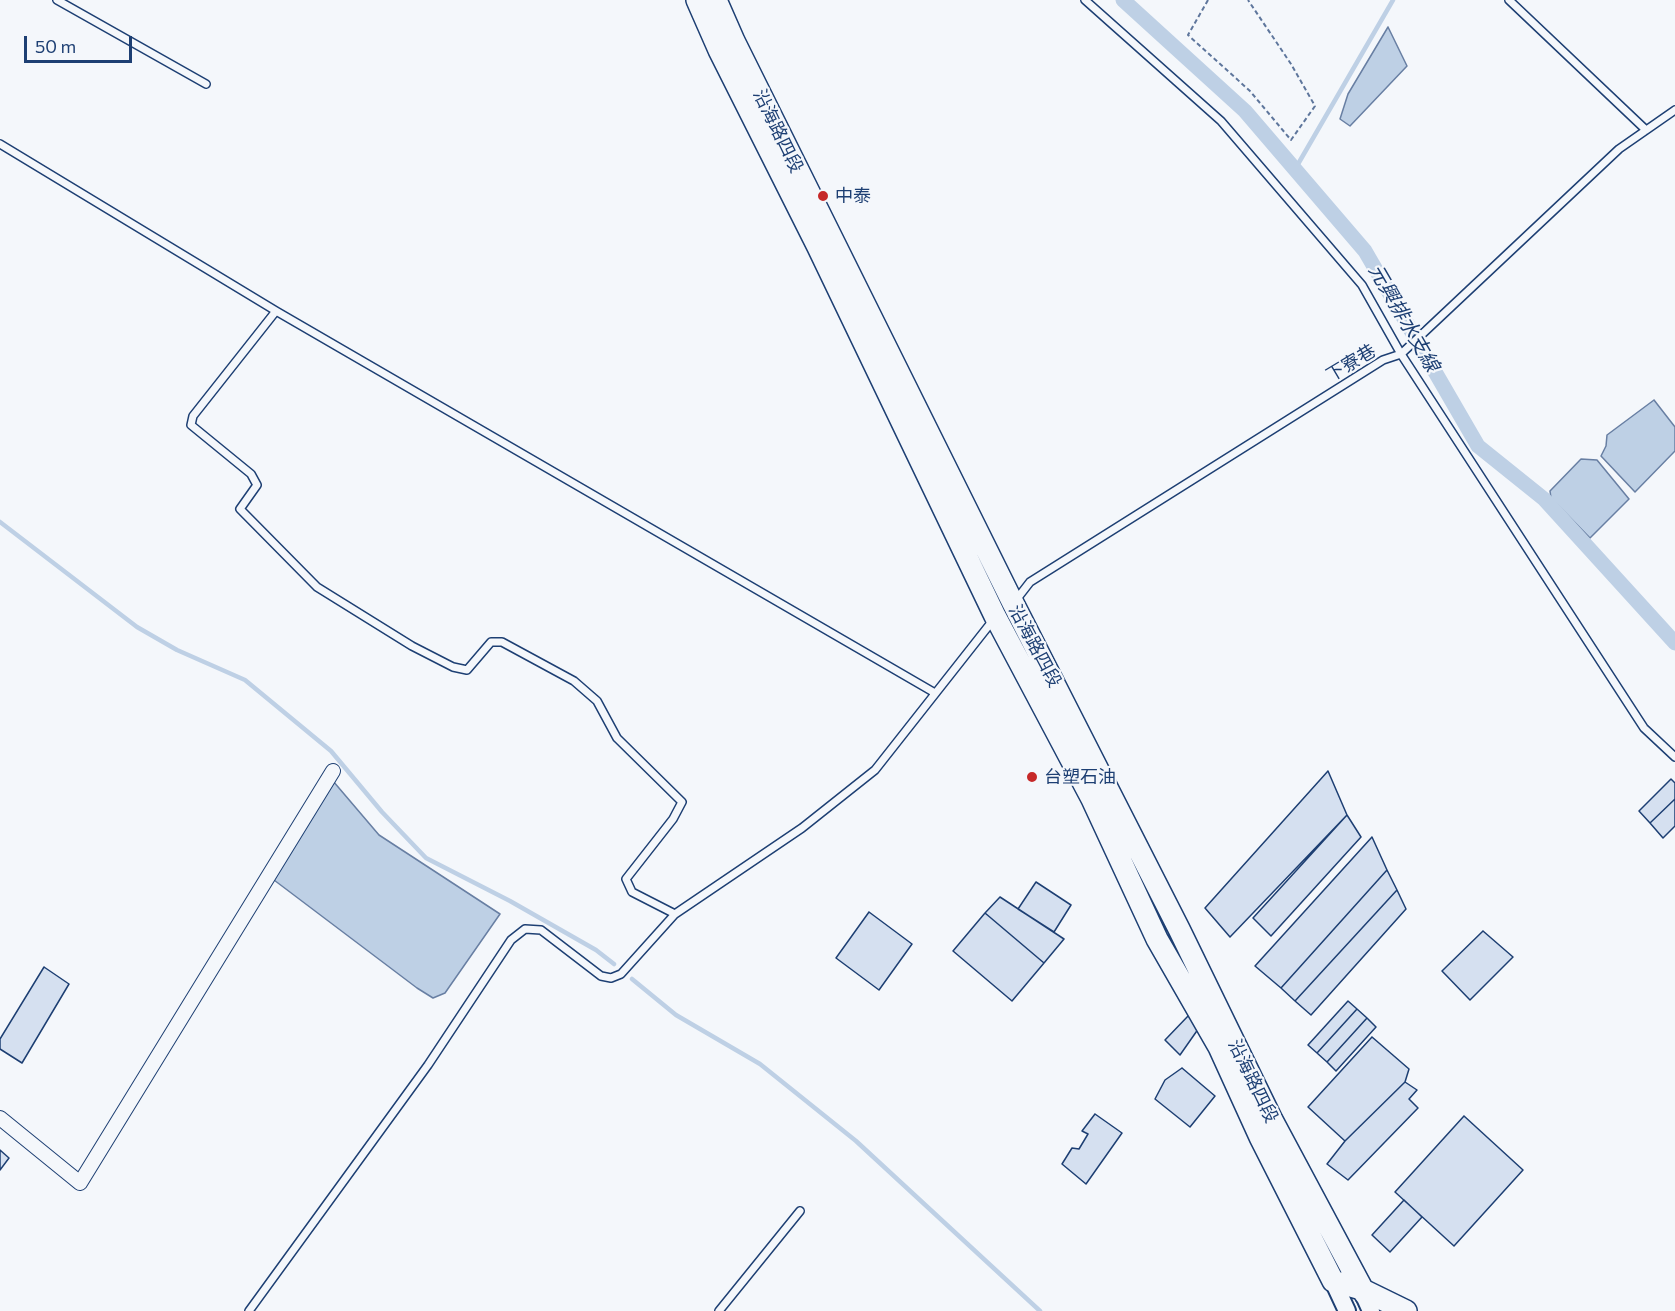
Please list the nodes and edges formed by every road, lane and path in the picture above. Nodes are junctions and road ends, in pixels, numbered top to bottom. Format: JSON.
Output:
{"nodes":[{"id":1,"x":57,"y":0,"type":"edge"},
{"id":2,"x":697,"y":0,"type":"edge"},
{"id":3,"x":716,"y":0,"type":"edge"},
{"id":4,"x":1085,"y":0,"type":"edge"},
{"id":5,"x":1208,"y":0,"type":"edge"},
{"id":6,"x":1248,"y":0,"type":"edge"},
{"id":7,"x":1509,"y":0,"type":"edge"},
{"id":8,"x":206,"y":84,"type":"dead end"},
{"id":9,"x":1675,"y":110,"type":"edge"},
{"id":10,"x":1646,"y":130,"type":"junction"},
{"id":11,"x":0,"y":144,"type":"edge"},
{"id":12,"x":806,"y":205,"type":"junction"},
{"id":13,"x":276,"y":310,"type":"junction"},
{"id":14,"x":1401,"y":354,"type":"junction"},
{"id":15,"x":1013,"y":603,"type":"junction"},
{"id":16,"x":995,"y":616,"type":"junction"},
{"id":17,"x":934,"y":693,"type":"junction"},
{"id":18,"x":1675,"y":757,"type":"edge"},
{"id":19,"x":333,"y":771,"type":"dead end"},
{"id":20,"x":675,"y":914,"type":"junction"},
{"id":21,"x":0,"y":1118,"type":"edge"},
{"id":22,"x":800,"y":1211,"type":"dead end"},
{"id":23,"x":1333,"y":1281,"type":"junction"},
{"id":24,"x":1361,"y":1289,"type":"junction"},
{"id":25,"x":249,"y":1311,"type":"edge"},
{"id":26,"x":719,"y":1311,"type":"edge"},
{"id":27,"x":1347,"y":1311,"type":"edge"},
{"id":28,"x":1371,"y":1311,"type":"edge"},
{"id":29,"x":1381,"y":1311,"type":"edge"},
{"id":30,"x":1406,"y":1311,"type":"edge"}],
"edges":[{"from":1,"to":8,"type":"lane"},
{"from":2,"to":12,"type":"main road","name":"沿海路四段"},
{"from":3,"to":12,"type":"main road","name":"沿海路四段"},
{"from":4,"to":14,"type":"lane"},
{"from":5,"to":6,"type":"path"},
{"from":7,"to":10,"type":"lane"},
{"from":9,"to":10,"type":"lane","name":"下寮巷"},
{"from":10,"to":14,"type":"lane","name":"下寮巷"},
{"from":11,"to":13,"type":"lane"},
{"from":12,"to":15,"type":"main road","name":"沿海路四段"},
{"from":12,"to":16,"type":"main road","name":"沿海路四段"},
{"from":13,"to":17,"type":"lane"},
{"from":13,"to":20,"type":"lane"},
{"from":14,"to":15,"type":"lane","name":"下寮巷"},
{"from":14,"to":18,"type":"lane"},
{"from":15,"to":16,"type":"lane","name":"下寮巷"},
{"from":15,"to":24,"type":"main road","name":"沿海路四段"},
{"from":16,"to":17,"type":"lane","name":"下寮巷"},
{"from":16,"to":23,"type":"main road","name":"沿海路四段"},
{"from":17,"to":20,"type":"lane","name":"下寮巷"},
{"from":19,"to":21,"type":"street"},
{"from":20,"to":25,"type":"lane","name":"下寮巷"},
{"from":22,"to":26,"type":"lane"},
{"from":23,"to":24,"type":"main road"},
{"from":23,"to":27,"type":"street","name":"沿海路四段"},
{"from":24,"to":28,"type":"street","name":"沿海路四段"},
{"from":24,"to":29,"type":"main road"},
{"from":24,"to":30,"type":"main road"}]}
